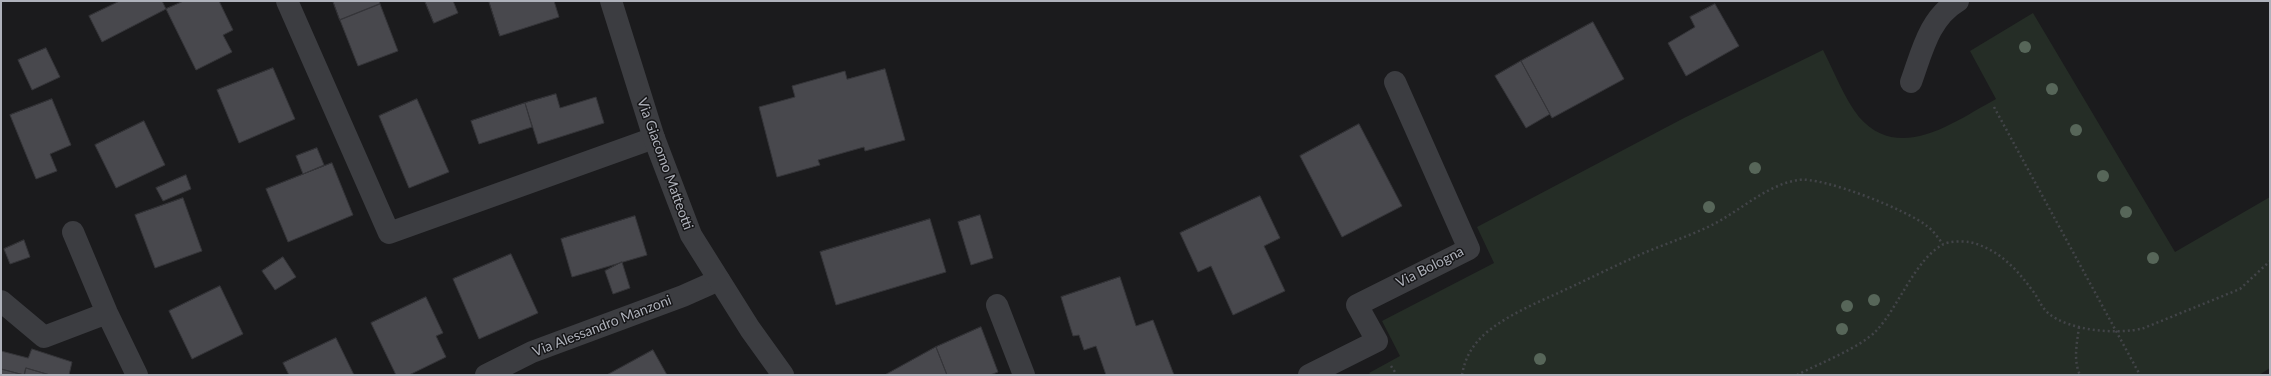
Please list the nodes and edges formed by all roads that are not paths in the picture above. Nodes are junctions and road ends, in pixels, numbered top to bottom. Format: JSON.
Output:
{"nodes":[{"id":1,"x":288,"y":1,"type":"edge"},
{"id":2,"x":611,"y":1,"type":"edge"},
{"id":3,"x":1958,"y":1,"type":"edge"},
{"id":4,"x":1396,"y":82,"type":"dead end"},
{"id":5,"x":1911,"y":82,"type":"dead end"},
{"id":6,"x":654,"y":138,"type":"junction"},
{"id":7,"x":73,"y":232,"type":"dead end"},
{"id":8,"x":719,"y":280,"type":"junction"},
{"id":9,"x":1,"y":301,"type":"edge"},
{"id":10,"x":997,"y":305,"type":"dead end"},
{"id":11,"x":107,"y":313,"type":"junction"},
{"id":12,"x":137,"y":375,"type":"edge"},
{"id":13,"x":486,"y":375,"type":"edge"},
{"id":14,"x":783,"y":375,"type":"edge"},
{"id":15,"x":1024,"y":375,"type":"edge"},
{"id":16,"x":1309,"y":375,"type":"edge"}],
"edges":[{"from":1,"to":6,"type":"street"},
{"from":2,"to":6,"type":"street","name":"Via Giacomo Matteotti"},
{"from":3,"to":5,"type":"street"},
{"from":4,"to":16,"type":"street","name":"Via Bologna"},
{"from":6,"to":8,"type":"street","name":"Via Giacomo Matteotti"},
{"from":7,"to":11,"type":"street"},
{"from":8,"to":13,"type":"street","name":"Via Alessandro Manzoni"},
{"from":8,"to":14,"type":"street","name":"Via Giacomo Matteotti"},
{"from":9,"to":11,"type":"street"},
{"from":10,"to":15,"type":"street"},
{"from":11,"to":12,"type":"street"}]}
